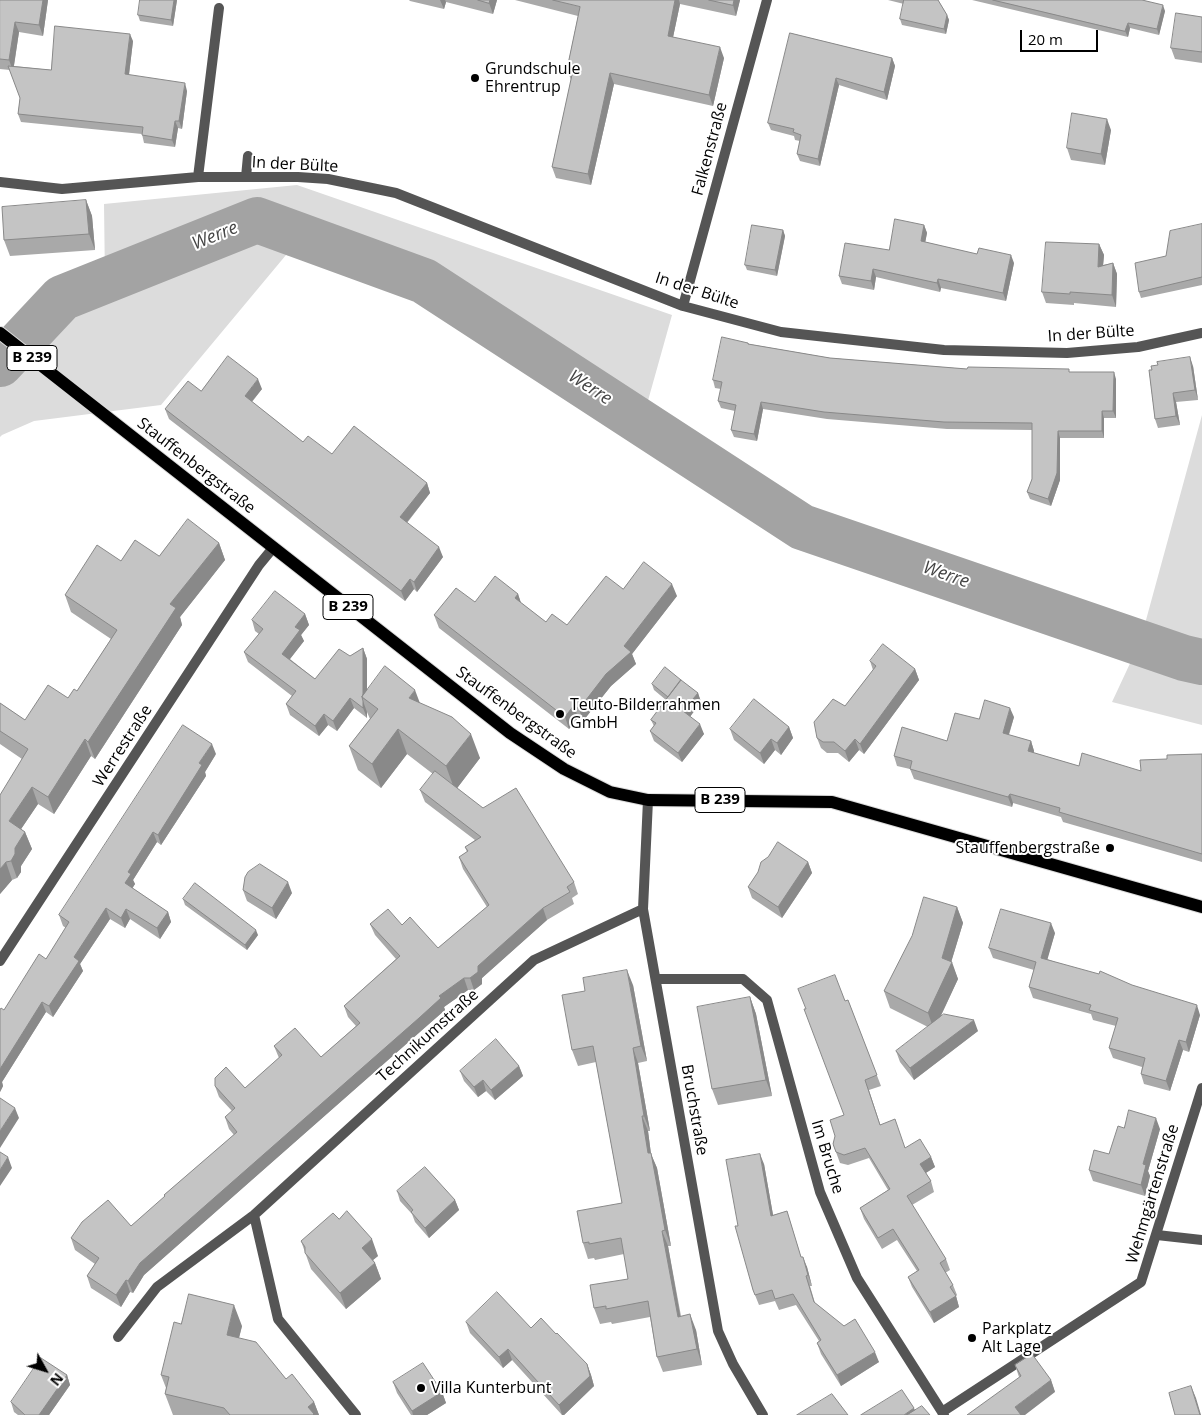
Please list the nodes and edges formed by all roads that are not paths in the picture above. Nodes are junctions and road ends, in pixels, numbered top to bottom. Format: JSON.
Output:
{"nodes":[{"id":1,"x":766,"y":0,"type":"edge"},
{"id":2,"x":219,"y":8,"type":"dead end"},
{"id":3,"x":248,"y":156,"type":"dead end"},
{"id":4,"x":198,"y":177,"type":"junction"},
{"id":5,"x":246,"y":177,"type":"junction"},
{"id":6,"x":0,"y":182,"type":"edge"},
{"id":7,"x":683,"y":306,"type":"junction"},
{"id":8,"x":0,"y":333,"type":"edge"},
{"id":9,"x":1202,"y":333,"type":"edge"},
{"id":10,"x":273,"y":548,"type":"junction"},
{"id":11,"x":648,"y":800,"type":"junction"},
{"id":12,"x":1202,"y":907,"type":"edge"},
{"id":13,"x":643,"y":909,"type":"junction"},
{"id":14,"x":0,"y":961,"type":"edge"},
{"id":15,"x":656,"y":979,"type":"junction"},
{"id":16,"x":1202,"y":1088,"type":"edge"},
{"id":17,"x":254,"y":1215,"type":"junction"},
{"id":18,"x":1157,"y":1235,"type":"junction"},
{"id":19,"x":1202,"y":1240,"type":"edge"},
{"id":20,"x":118,"y":1337,"type":"dead end"},
{"id":21,"x":943,"y":1414,"type":"edge"},
{"id":22,"x":356,"y":1415,"type":"edge"},
{"id":23,"x":763,"y":1415,"type":"edge"}],
"edges":[{"from":1,"to":7,"type":"street","name":"Falkenstraße"},
{"from":2,"to":4,"type":"street"},
{"from":3,"to":5,"type":"street"},
{"from":4,"to":5,"type":"street","name":"In der Bülte"},
{"from":4,"to":6,"type":"street","name":"In der Bülte"},
{"from":5,"to":7,"type":"street","name":"In der Bülte"},
{"from":7,"to":9,"type":"street","name":"In der Bülte"},
{"from":8,"to":10,"type":"main road","name":"Stauffenbergstraße","number":"B 239"},
{"from":10,"to":11,"type":"main road","name":"Stauffenbergstraße","number":"B 239"},
{"from":10,"to":14,"type":"street","name":"Werrestraße"},
{"from":11,"to":12,"type":"main road","name":"Stauffenbergstraße","number":"B 239"},
{"from":11,"to":13,"type":"street","name":"Bruchstraße"},
{"from":13,"to":15,"type":"street","name":"Bruchstraße"},
{"from":13,"to":17,"type":"street","name":"Technikumstraße"},
{"from":15,"to":21,"type":"street","name":"Im Bruche"},
{"from":15,"to":23,"type":"street","name":"Bruchstraße"},
{"from":16,"to":18,"type":"street","name":"Wehmgärtenstraße"},
{"from":17,"to":20,"type":"street","name":"Technikumstraße"},
{"from":17,"to":22,"type":"street"},
{"from":18,"to":19,"type":"street"},
{"from":18,"to":21,"type":"street","name":"Wehmgärtenstraße"}]}
